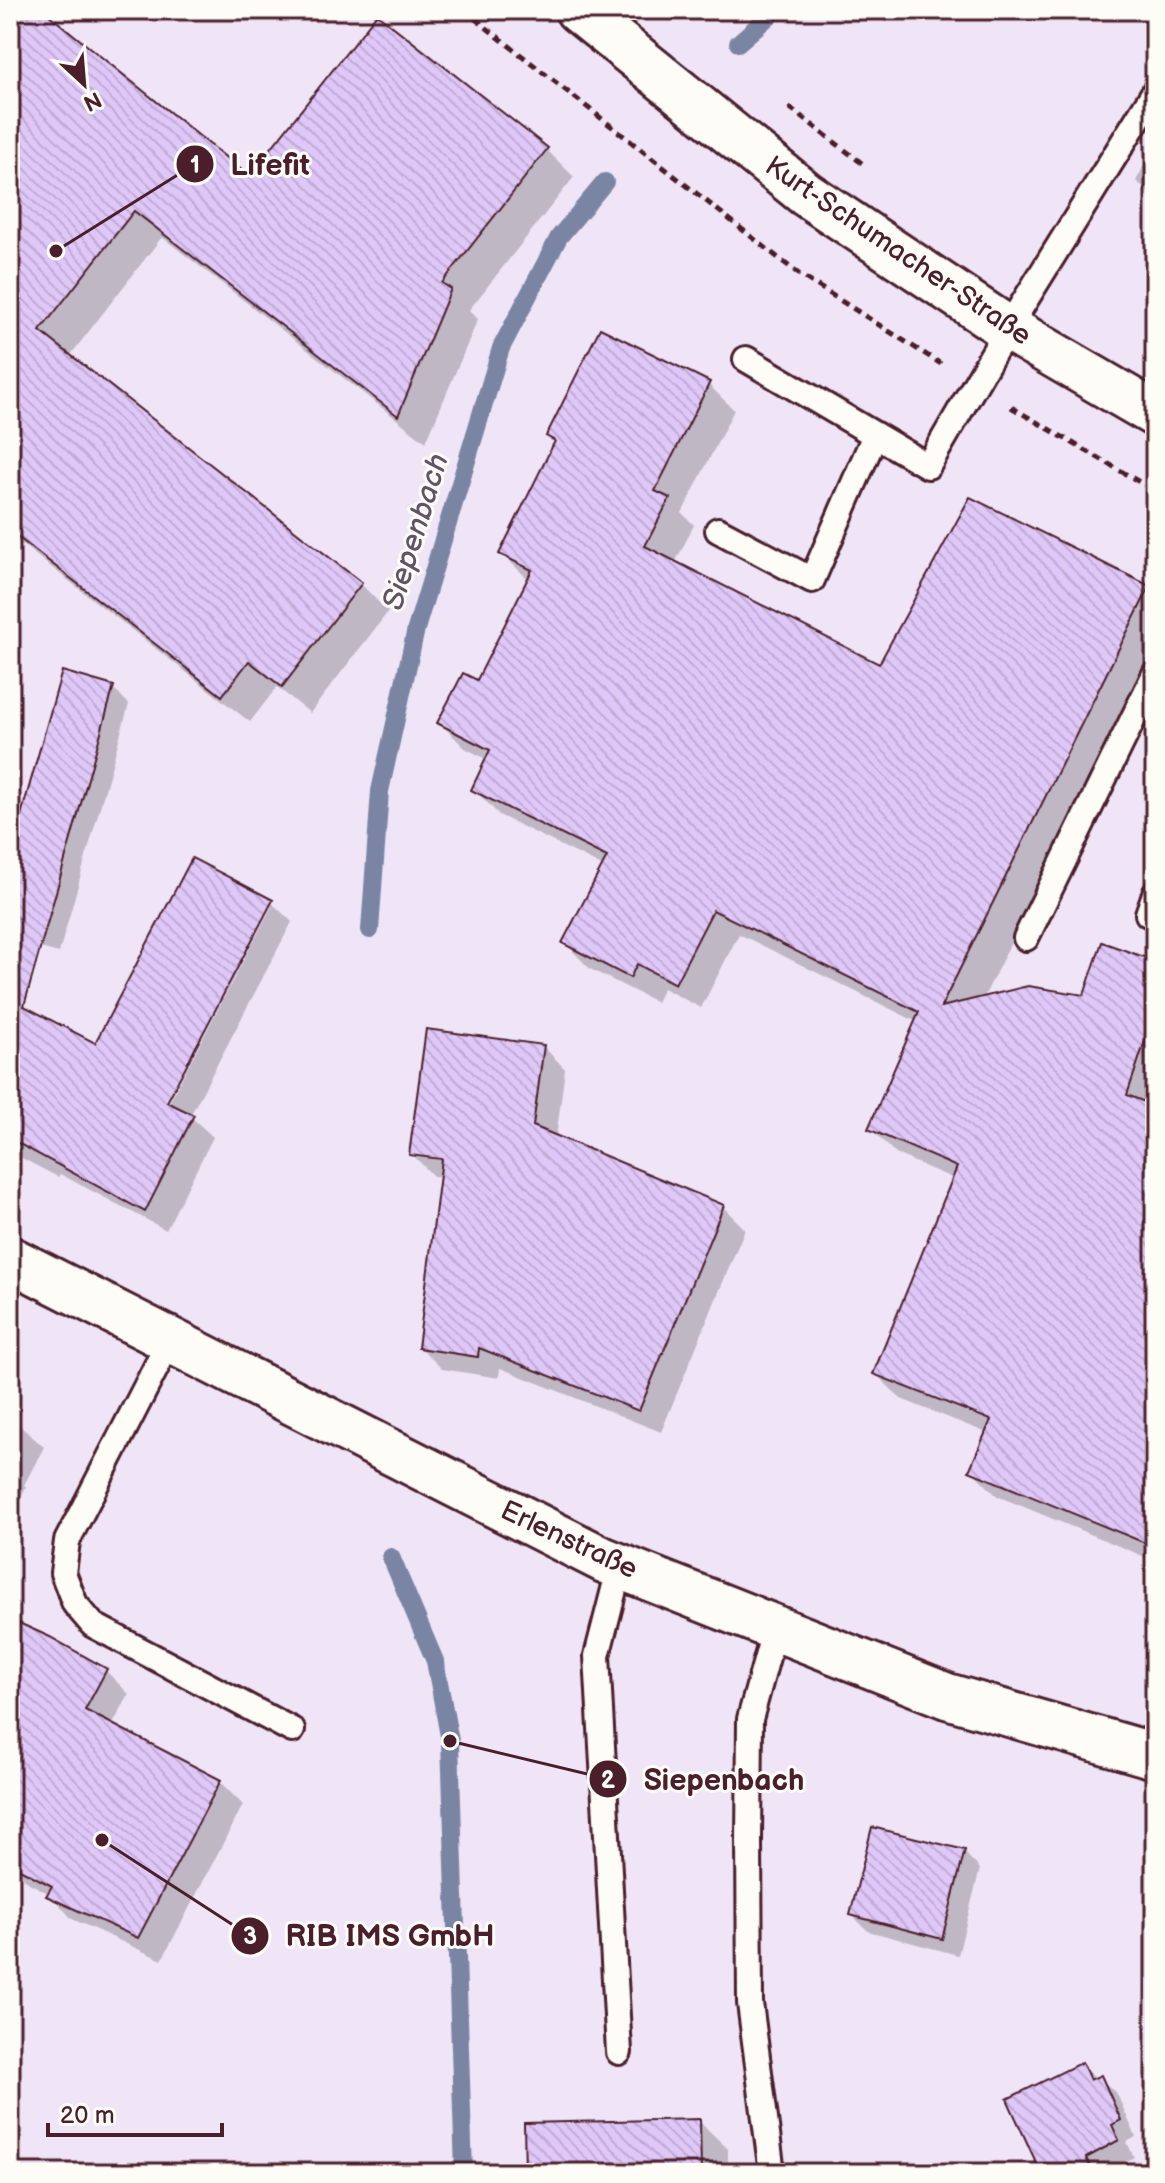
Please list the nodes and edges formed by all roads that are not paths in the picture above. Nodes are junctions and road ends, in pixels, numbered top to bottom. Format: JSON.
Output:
{"nodes":[{"id":1,"x":578,"y":10,"type":"edge"},
{"id":2,"x":1155,"y":91,"type":"edge"},
{"id":3,"x":1008,"y":328,"type":"junction"},
{"id":4,"x":746,"y":359,"type":"dead end"},
{"id":5,"x":1155,"y":414,"type":"edge"},
{"id":6,"x":875,"y":435,"type":"junction"},
{"id":7,"x":718,"y":530,"type":"dead end"},
{"id":8,"x":1155,"y":674,"type":"edge"},
{"id":9,"x":1155,"y":894,"type":"edge"},
{"id":10,"x":1155,"y":916,"type":"edge"},
{"id":11,"x":1026,"y":938,"type":"dead end"},
{"id":12,"x":10,"y":1259,"type":"edge"},
{"id":13,"x":170,"y":1340,"type":"junction"},
{"id":14,"x":620,"y":1566,"type":"junction"},
{"id":15,"x":775,"y":1628,"type":"junction"},
{"id":16,"x":292,"y":1730,"type":"dead end"},
{"id":17,"x":1155,"y":1756,"type":"edge"},
{"id":18,"x":619,"y":2052,"type":"dead end"},
{"id":19,"x":772,"y":2173,"type":"edge"}],
"edges":[{"from":1,"to":3,"type":"street","name":"Kurt-Schumacher-Straße"},
{"from":2,"to":3,"type":"lane"},
{"from":3,"to":5,"type":"street","name":"Kurt-Schumacher-Straße"},
{"from":3,"to":6,"type":"lane"},
{"from":4,"to":6,"type":"lane"},
{"from":6,"to":7,"type":"lane"},
{"from":8,"to":11,"type":"lane"},
{"from":9,"to":10,"type":"lane"},
{"from":12,"to":13,"type":"street","name":"Erlenstraße"},
{"from":13,"to":14,"type":"street","name":"Erlenstraße"},
{"from":13,"to":16,"type":"lane"},
{"from":14,"to":15,"type":"street","name":"Erlenstraße"},
{"from":14,"to":18,"type":"lane"},
{"from":15,"to":17,"type":"street","name":"Erlenstraße"},
{"from":15,"to":19,"type":"lane"}]}
